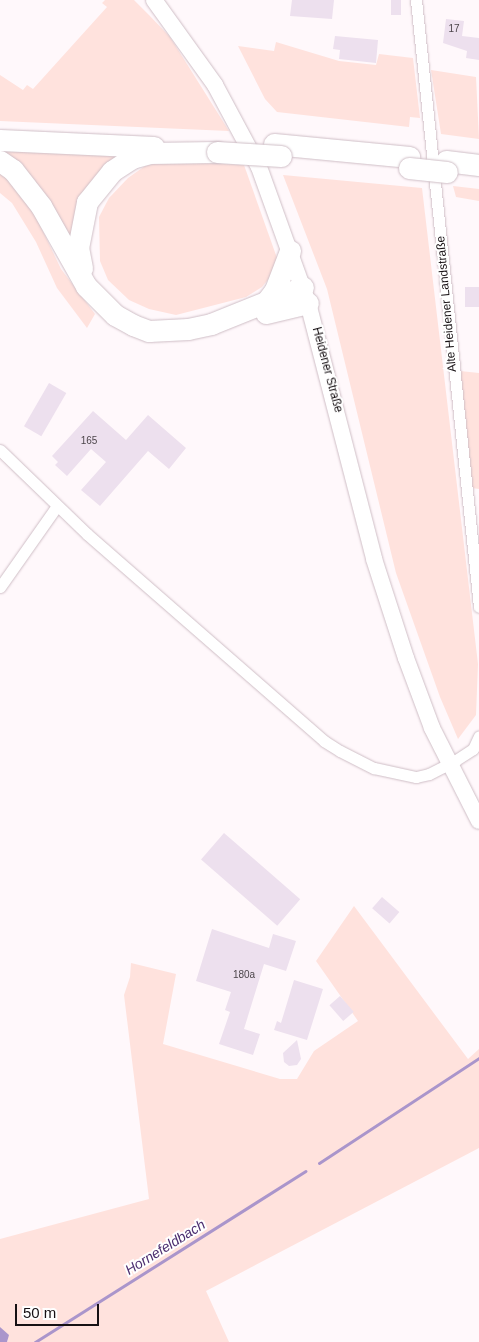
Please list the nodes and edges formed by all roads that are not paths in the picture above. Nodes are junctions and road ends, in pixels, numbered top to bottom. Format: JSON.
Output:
{"nodes":[{"id":1,"x":154,"y":0,"type":"edge"},
{"id":2,"x":416,"y":0,"type":"edge"},
{"id":3,"x":0,"y":129,"type":"edge"},
{"id":4,"x":0,"y":140,"type":"edge"},
{"id":5,"x":215,"y":146,"type":"junction"},
{"id":6,"x":0,"y":161,"type":"edge"},
{"id":7,"x":479,"y":165,"type":"edge"},
{"id":8,"x":446,"y":166,"type":"junction"},
{"id":9,"x":479,"y":175,"type":"edge"},
{"id":10,"x":290,"y":251,"type":"junction"},
{"id":11,"x":86,"y":286,"type":"junction"},
{"id":12,"x":306,"y":295,"type":"junction"},
{"id":13,"x":266,"y":302,"type":"junction"},
{"id":14,"x":236,"y":314,"type":"junction"},
{"id":15,"x":0,"y":450,"type":"edge"},
{"id":16,"x":57,"y":506,"type":"junction"},
{"id":17,"x":0,"y":587,"type":"edge"},
{"id":18,"x":479,"y":607,"type":"edge"},
{"id":19,"x":479,"y":736,"type":"edge"},
{"id":20,"x":476,"y":750,"type":"edge"},
{"id":21,"x":448,"y":764,"type":"junction"},
{"id":22,"x":479,"y":821,"type":"edge"}],
"edges":[{"from":1,"to":10,"type":"main road","name":"Heidener Straße"},
{"from":2,"to":18,"type":"street","name":"Alte Heidener Landstraße"},
{"from":3,"to":5,"type":"highway"},
{"from":4,"to":5,"type":"highway"},
{"from":5,"to":8,"type":"highway","bridge":true},
{"from":5,"to":11,"type":"highway"},
{"from":6,"to":11,"type":"highway"},
{"from":7,"to":8,"type":"highway"},
{"from":8,"to":9,"type":"highway"},
{"from":10,"to":12,"type":"main road","name":"Heidener Straße"},
{"from":10,"to":13,"type":"highway"},
{"from":11,"to":14,"type":"highway"},
{"from":12,"to":13,"type":"highway"},
{"from":12,"to":14,"type":"highway"},
{"from":12,"to":21,"type":"main road","name":"Heidener Straße"},
{"from":13,"to":14,"type":"highway"},
{"from":15,"to":16,"type":"street"},
{"from":16,"to":17,"type":"street"},
{"from":16,"to":21,"type":"street"},
{"from":19,"to":20,"type":"street"},
{"from":20,"to":21,"type":"street"},
{"from":21,"to":22,"type":"main road","name":"Heidener Straße"}]}
